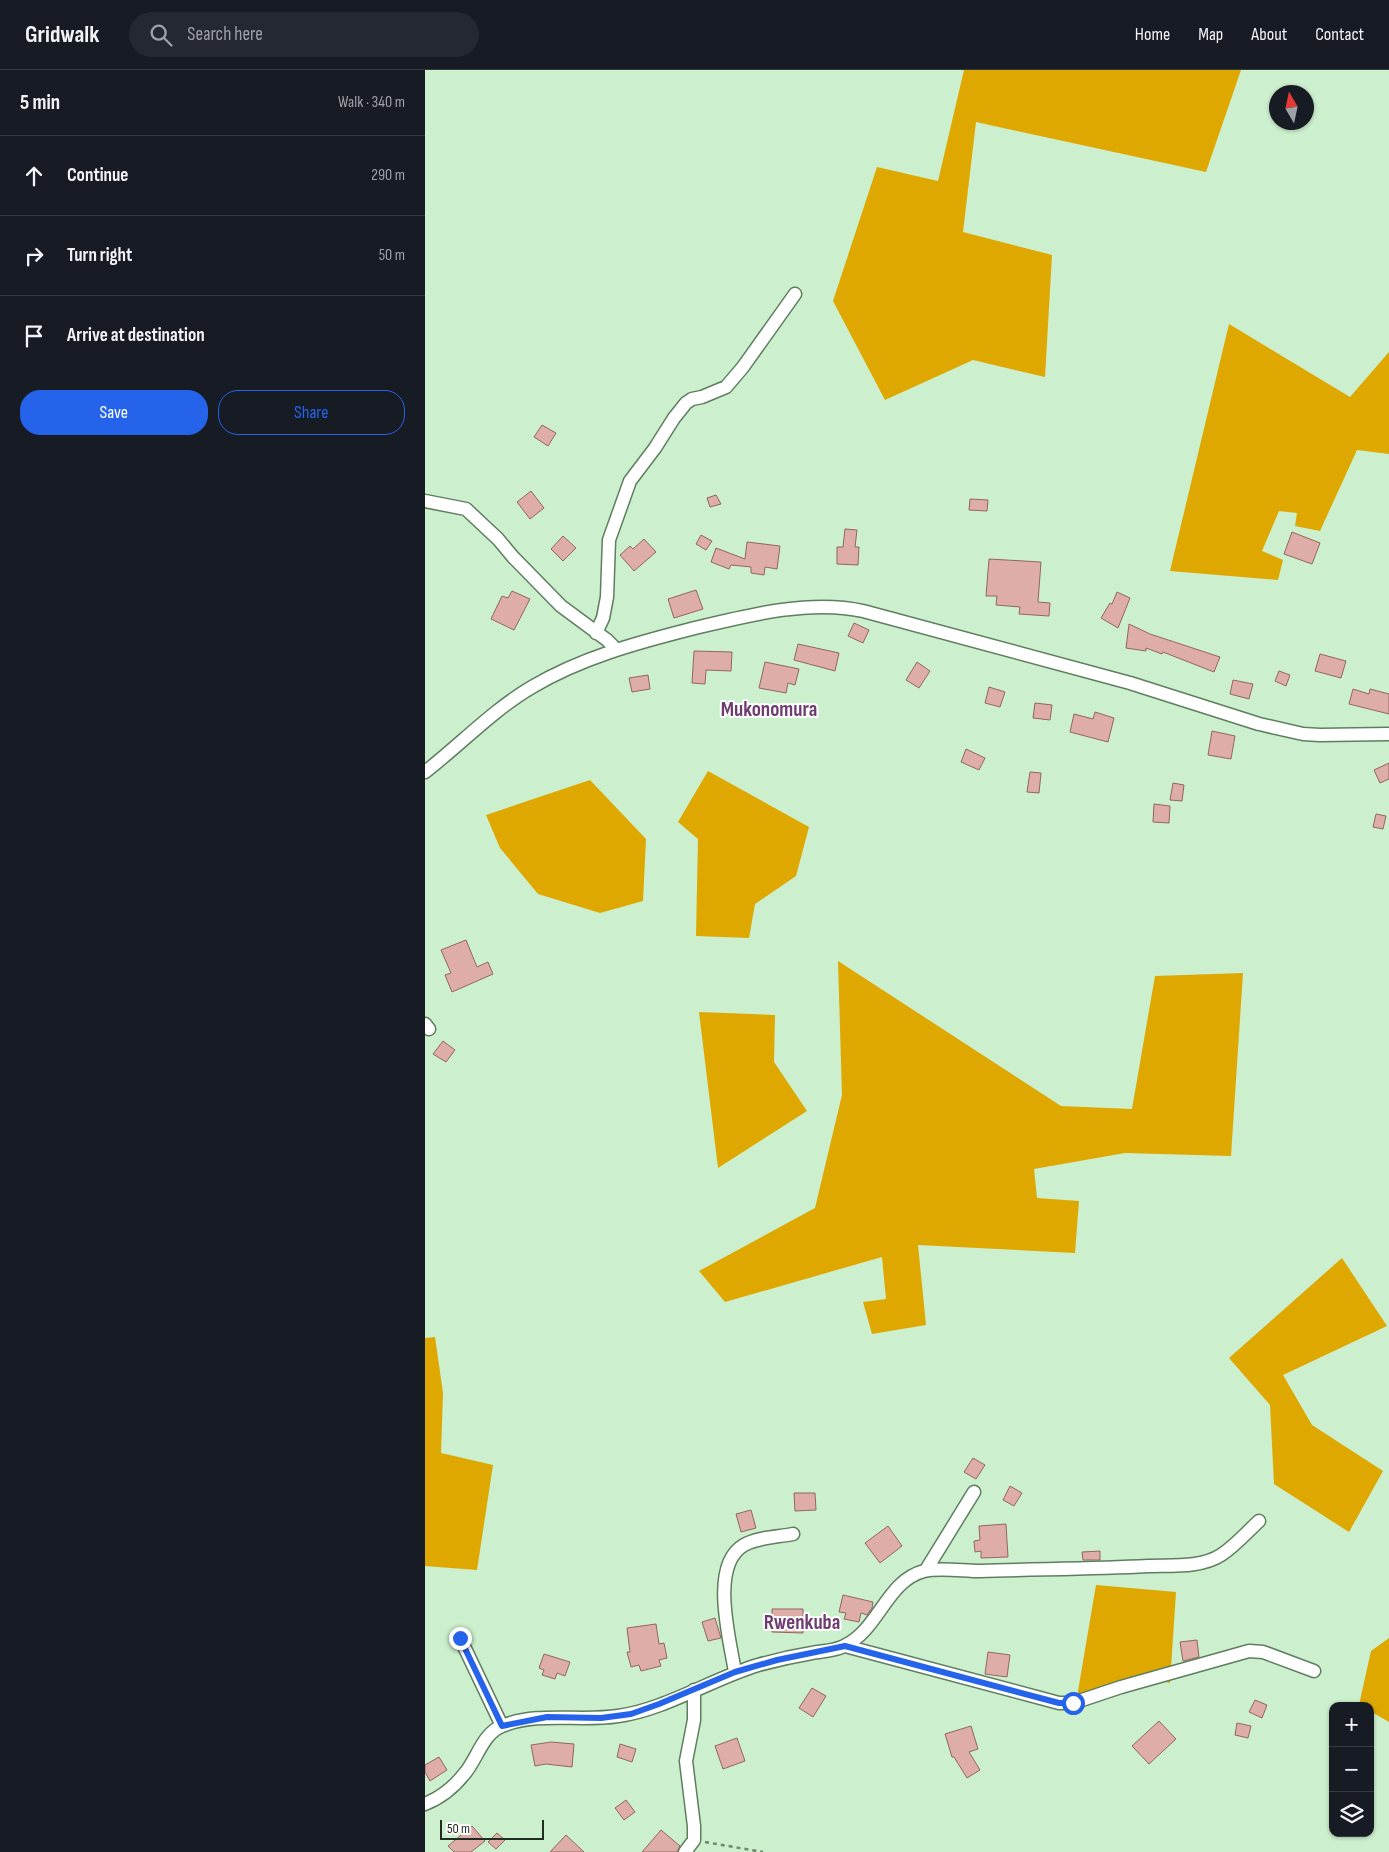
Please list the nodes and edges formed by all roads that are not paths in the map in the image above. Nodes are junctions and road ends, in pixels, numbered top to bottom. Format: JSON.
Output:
{"nodes":[{"id":1,"x":795,"y":294,"type":"dead end"},
{"id":2,"x":425,"y":501,"type":"edge"},
{"id":3,"x":596,"y":633,"type":"junction"},
{"id":4,"x":616,"y":649,"type":"junction"},
{"id":5,"x":1389,"y":734,"type":"edge"},
{"id":6,"x":425,"y":772,"type":"edge"},
{"id":7,"x":974,"y":1492,"type":"dead end"},
{"id":8,"x":1259,"y":1521,"type":"dead end"},
{"id":9,"x":793,"y":1534,"type":"dead end"},
{"id":10,"x":926,"y":1570,"type":"junction"},
{"id":11,"x":460,"y":1638,"type":"dead end"},
{"id":12,"x":845,"y":1646,"type":"junction"},
{"id":13,"x":1314,"y":1671,"type":"dead end"},
{"id":14,"x":735,"y":1672,"type":"junction"},
{"id":15,"x":694,"y":1690,"type":"junction"},
{"id":16,"x":502,"y":1726,"type":"junction"},
{"id":17,"x":425,"y":1804,"type":"edge"},
{"id":18,"x":685,"y":1852,"type":"edge"}],
"edges":[{"from":1,"to":3,"type":"street"},
{"from":2,"to":3,"type":"street"},
{"from":3,"to":4,"type":"street"},
{"from":4,"to":5,"type":"street"},
{"from":4,"to":6,"type":"street"},
{"from":7,"to":10,"type":"street"},
{"from":8,"to":10,"type":"street"},
{"from":9,"to":14,"type":"street"},
{"from":10,"to":12,"type":"street"},
{"from":11,"to":16,"type":"street"},
{"from":12,"to":13,"type":"street"},
{"from":12,"to":14,"type":"street"},
{"from":14,"to":15,"type":"street"},
{"from":15,"to":16,"type":"street"},
{"from":15,"to":18,"type":"street"},
{"from":16,"to":17,"type":"street"}]}
